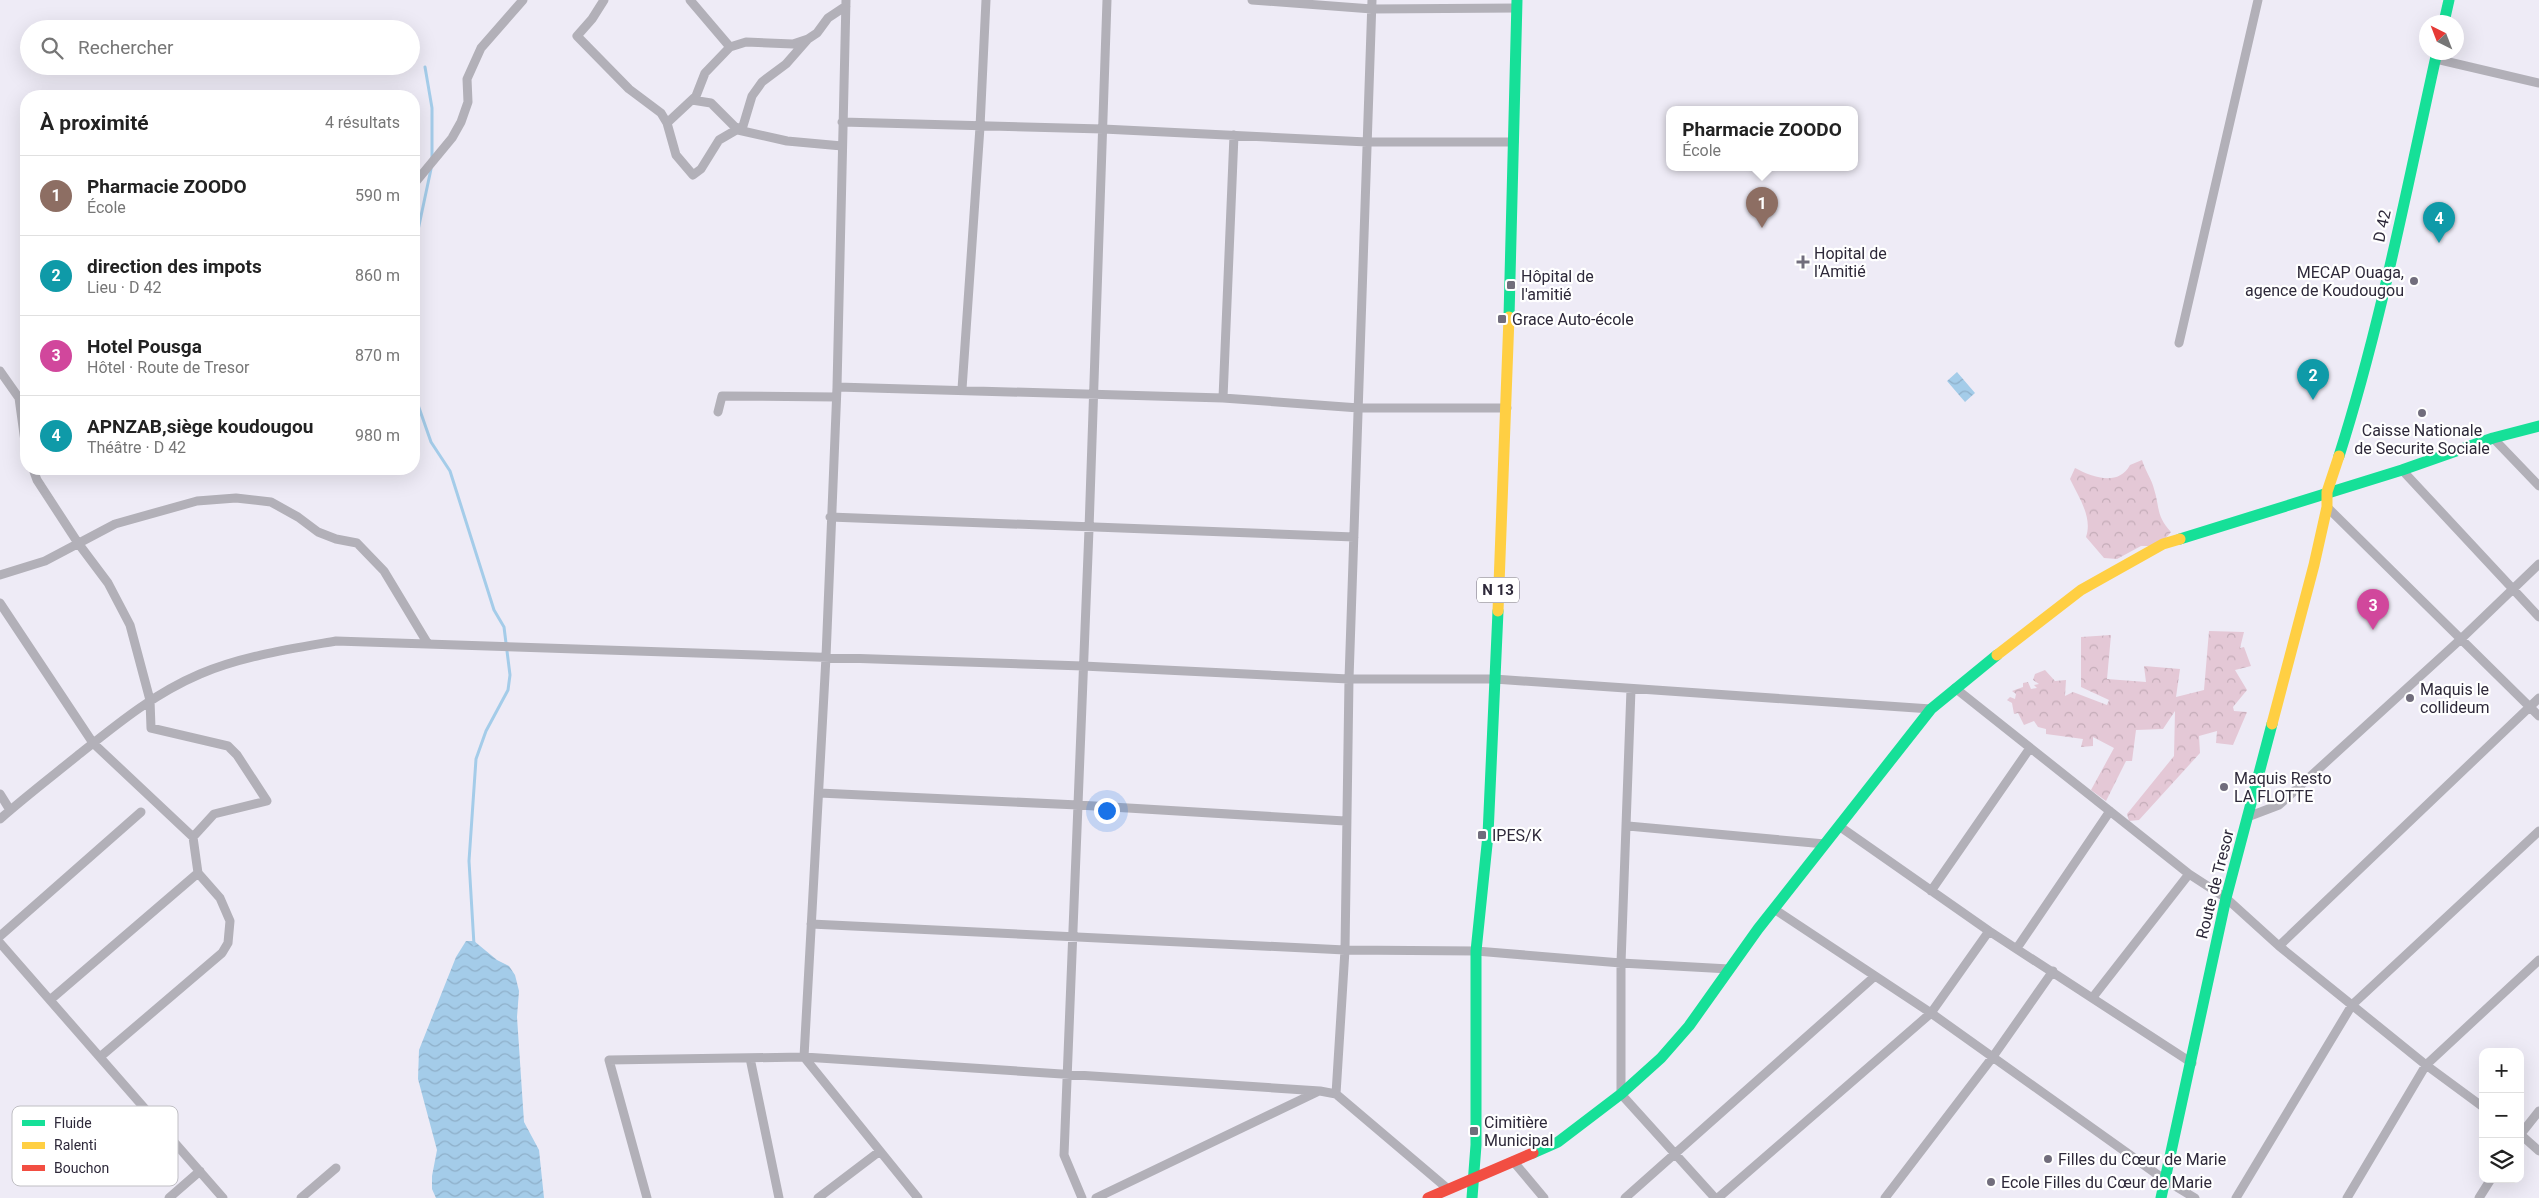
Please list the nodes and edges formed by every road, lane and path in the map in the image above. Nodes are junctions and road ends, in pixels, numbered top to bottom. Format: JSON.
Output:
{"nodes":[{"id":1,"x":522,"y":0,"type":"edge"},
{"id":2,"x":604,"y":0,"type":"edge"},
{"id":3,"x":690,"y":0,"type":"edge"},
{"id":4,"x":986,"y":0,"type":"edge"},
{"id":5,"x":1107,"y":0,"type":"edge"},
{"id":6,"x":1252,"y":0,"type":"edge"},
{"id":7,"x":2258,"y":0,"type":"edge"},
{"id":8,"x":2449,"y":0,"type":"edge"},
{"id":9,"x":846,"y":3,"type":"edge"},
{"id":10,"x":1372,"y":4,"type":"edge"},
{"id":11,"x":1517,"y":4,"type":"edge"},
{"id":12,"x":2446,"y":15,"type":"edge"},
{"id":13,"x":808,"y":39,"type":"junction"},
{"id":14,"x":730,"y":48,"type":"junction"},
{"id":15,"x":2435,"y":60,"type":"edge"},
{"id":16,"x":2451,"y":60,"type":"edge"},
{"id":17,"x":2539,"y":83,"type":"edge"},
{"id":18,"x":692,"y":100,"type":"junction"},
{"id":19,"x":842,"y":122,"type":"junction"},
{"id":20,"x":667,"y":123,"type":"junction"},
{"id":21,"x":980,"y":127,"type":"junction"},
{"id":22,"x":738,"y":130,"type":"junction"},
{"id":23,"x":1103,"y":130,"type":"junction"},
{"id":24,"x":1234,"y":135,"type":"junction"},
{"id":25,"x":1368,"y":142,"type":"junction"},
{"id":26,"x":1514,"y":142,"type":"junction"},
{"id":27,"x":842,"y":146,"type":"junction"},
{"id":28,"x":420,"y":177,"type":"edge"},
{"id":29,"x":2179,"y":343,"type":"dead end"},
{"id":30,"x":0,"y":371,"type":"edge"},
{"id":31,"x":837,"y":387,"type":"junction"},
{"id":32,"x":962,"y":389,"type":"junction"},
{"id":33,"x":1093,"y":394,"type":"junction"},
{"id":34,"x":836,"y":397,"type":"junction"},
{"id":35,"x":1223,"y":398,"type":"junction"},
{"id":36,"x":20,"y":405,"type":"edge"},
{"id":37,"x":1359,"y":408,"type":"junction"},
{"id":38,"x":1507,"y":408,"type":"junction"},
{"id":39,"x":718,"y":412,"type":"dead end"},
{"id":40,"x":2539,"y":426,"type":"edge"},
{"id":41,"x":2493,"y":438,"type":"junction"},
{"id":42,"x":2402,"y":470,"type":"junction"},
{"id":43,"x":36,"y":475,"type":"edge"},
{"id":44,"x":2539,"y":486,"type":"edge"},
{"id":45,"x":2328,"y":492,"type":"junction"},
{"id":46,"x":2327,"y":506,"type":"junction"},
{"id":47,"x":830,"y":517,"type":"junction"},
{"id":48,"x":1089,"y":529,"type":"junction"},
{"id":49,"x":1354,"y":537,"type":"junction"},
{"id":50,"x":78,"y":543,"type":"junction"},
{"id":51,"x":2539,"y":564,"type":"edge"},
{"id":52,"x":0,"y":575,"type":"edge"},
{"id":53,"x":2511,"y":589,"type":"junction"},
{"id":54,"x":0,"y":603,"type":"edge"},
{"id":55,"x":2539,"y":618,"type":"edge"},
{"id":56,"x":2462,"y":638,"type":"junction"},
{"id":57,"x":428,"y":644,"type":"junction"},
{"id":58,"x":826,"y":657,"type":"junction"},
{"id":59,"x":1084,"y":666,"type":"junction"},
{"id":60,"x":1349,"y":680,"type":"junction"},
{"id":61,"x":1494,"y":680,"type":"junction"},
{"id":62,"x":1955,"y":688,"type":"junction"},
{"id":63,"x":1631,"y":689,"type":"junction"},
{"id":64,"x":2539,"y":698,"type":"edge"},
{"id":65,"x":150,"y":700,"type":"junction"},
{"id":66,"x":2529,"y":707,"type":"junction"},
{"id":67,"x":1931,"y":708,"type":"junction"},
{"id":68,"x":2539,"y":716,"type":"edge"},
{"id":69,"x":93,"y":743,"type":"junction"},
{"id":70,"x":2030,"y":748,"type":"junction"},
{"id":71,"x":819,"y":793,"type":"junction"},
{"id":72,"x":0,"y":794,"type":"edge"},
{"id":73,"x":1078,"y":805,"type":"junction"},
{"id":74,"x":10,"y":810,"type":"junction"},
{"id":75,"x":2110,"y":811,"type":"junction"},
{"id":76,"x":141,"y":812,"type":"dead end"},
{"id":77,"x":2250,"y":816,"type":"junction"},
{"id":78,"x":0,"y":819,"type":"edge"},
{"id":79,"x":1345,"y":821,"type":"junction"},
{"id":80,"x":1628,"y":826,"type":"junction"},
{"id":81,"x":1838,"y":826,"type":"junction"},
{"id":82,"x":2539,"y":831,"type":"edge"},
{"id":83,"x":193,"y":837,"type":"junction"},
{"id":84,"x":1825,"y":844,"type":"junction"},
{"id":85,"x":198,"y":873,"type":"junction"},
{"id":86,"x":2189,"y":874,"type":"junction"},
{"id":87,"x":1931,"y":891,"type":"junction"},
{"id":88,"x":2226,"y":898,"type":"junction"},
{"id":89,"x":1774,"y":909,"type":"junction"},
{"id":90,"x":811,"y":924,"type":"junction"},
{"id":91,"x":1989,"y":931,"type":"junction"},
{"id":92,"x":0,"y":936,"type":"edge"},
{"id":93,"x":1074,"y":936,"type":"junction"},
{"id":94,"x":0,"y":943,"type":"edge"},
{"id":95,"x":2279,"y":946,"type":"junction"},
{"id":96,"x":2017,"y":948,"type":"junction"},
{"id":97,"x":1345,"y":950,"type":"junction"},
{"id":98,"x":1476,"y":951,"type":"junction"},
{"id":99,"x":2539,"y":960,"type":"edge"},
{"id":100,"x":1621,"y":963,"type":"junction"},
{"id":101,"x":1729,"y":969,"type":"junction"},
{"id":102,"x":2053,"y":971,"type":"junction"},
{"id":103,"x":1875,"y":976,"type":"junction"},
{"id":104,"x":2093,"y":997,"type":"junction"},
{"id":105,"x":50,"y":1000,"type":"junction"},
{"id":106,"x":2352,"y":1005,"type":"junction"},
{"id":107,"x":1931,"y":1013,"type":"junction"},
{"id":108,"x":100,"y":1057,"type":"junction"},
{"id":109,"x":804,"y":1057,"type":"junction"},
{"id":110,"x":750,"y":1058,"type":"junction"},
{"id":111,"x":1992,"y":1058,"type":"junction"},
{"id":112,"x":2192,"y":1063,"type":"junction"},
{"id":113,"x":2426,"y":1065,"type":"junction"},
{"id":114,"x":1069,"y":1074,"type":"junction"},
{"id":115,"x":1320,"y":1091,"type":"junction"},
{"id":116,"x":1336,"y":1094,"type":"junction"},
{"id":117,"x":1621,"y":1094,"type":"junction"},
{"id":118,"x":2479,"y":1104,"type":"edge"},
{"id":119,"x":143,"y":1106,"type":"edge"},
{"id":120,"x":2539,"y":1111,"type":"edge"},
{"id":121,"x":2524,"y":1129,"type":"edge"},
{"id":122,"x":2524,"y":1138,"type":"edge"},
{"id":123,"x":178,"y":1146,"type":"edge"},
{"id":124,"x":880,"y":1151,"type":"junction"},
{"id":125,"x":2539,"y":1151,"type":"edge"},
{"id":126,"x":1674,"y":1153,"type":"junction"},
{"id":127,"x":1513,"y":1161,"type":"junction"},
{"id":128,"x":336,"y":1168,"type":"dead end"},
{"id":129,"x":200,"y":1171,"type":"junction"},
{"id":130,"x":1473,"y":1178,"type":"junction"},
{"id":131,"x":2165,"y":1180,"type":"junction"},
{"id":132,"x":2488,"y":1183,"type":"edge"},
{"id":133,"x":1448,"y":1189,"type":"junction"},
{"id":134,"x":169,"y":1198,"type":"edge"},
{"id":135,"x":223,"y":1198,"type":"edge"},
{"id":136,"x":302,"y":1198,"type":"edge"},
{"id":137,"x":647,"y":1198,"type":"edge"},
{"id":138,"x":779,"y":1198,"type":"edge"},
{"id":139,"x":818,"y":1198,"type":"edge"},
{"id":140,"x":918,"y":1198,"type":"edge"},
{"id":141,"x":1082,"y":1198,"type":"edge"},
{"id":142,"x":1096,"y":1198,"type":"edge"},
{"id":143,"x":1428,"y":1198,"type":"edge"},
{"id":144,"x":1472,"y":1198,"type":"edge"},
{"id":145,"x":1544,"y":1198,"type":"edge"},
{"id":146,"x":1625,"y":1198,"type":"edge"},
{"id":147,"x":1716,"y":1198,"type":"edge"},
{"id":148,"x":1885,"y":1198,"type":"edge"},
{"id":149,"x":2161,"y":1198,"type":"edge"},
{"id":150,"x":2195,"y":1198,"type":"edge"},
{"id":151,"x":2236,"y":1198,"type":"edge"},
{"id":152,"x":2348,"y":1198,"type":"edge"},
{"id":153,"x":2479,"y":1198,"type":"edge"}],
"edges":[{"from":1,"to":28,"type":"street"},
{"from":2,"to":20,"type":"street"},
{"from":3,"to":14,"type":"street"},
{"from":4,"to":21,"type":"street"},
{"from":5,"to":23,"type":"street"},
{"from":6,"to":10,"type":"street"},
{"from":7,"to":29,"type":"street"},
{"from":8,"to":12,"type":"street"},
{"from":9,"to":13,"type":"street"},
{"from":9,"to":19,"type":"street"},
{"from":10,"to":11,"type":"street"},
{"from":10,"to":25,"type":"street"},
{"from":11,"to":26,"type":"street","number":"N 13"},
{"from":13,"to":14,"type":"street"},
{"from":13,"to":22,"type":"street"},
{"from":14,"to":18,"type":"street"},
{"from":15,"to":45,"type":"street","name":"D 42","number":"D 42"},
{"from":16,"to":17,"type":"street"},
{"from":18,"to":20,"type":"street"},
{"from":18,"to":22,"type":"street"},
{"from":19,"to":21,"type":"street"},
{"from":19,"to":27,"type":"street"},
{"from":20,"to":22,"type":"street"},
{"from":21,"to":23,"type":"street"},
{"from":21,"to":32,"type":"street"},
{"from":22,"to":27,"type":"street"},
{"from":23,"to":24,"type":"street"},
{"from":23,"to":33,"type":"street"},
{"from":24,"to":25,"type":"street"},
{"from":24,"to":35,"type":"street"},
{"from":25,"to":26,"type":"street"},
{"from":25,"to":37,"type":"street"},
{"from":26,"to":38,"type":"street","number":"N 13"},
{"from":27,"to":31,"type":"street"},
{"from":30,"to":36,"type":"street"},
{"from":31,"to":32,"type":"street"},
{"from":31,"to":34,"type":"street"},
{"from":32,"to":33,"type":"street"},
{"from":33,"to":35,"type":"street"},
{"from":33,"to":48,"type":"street"},
{"from":34,"to":39,"type":"street"},
{"from":34,"to":47,"type":"street"},
{"from":35,"to":37,"type":"street"},
{"from":37,"to":38,"type":"street"},
{"from":37,"to":49,"type":"street"},
{"from":38,"to":61,"type":"street","number":"N 13"},
{"from":40,"to":41,"type":"street"},
{"from":41,"to":42,"type":"street"},
{"from":41,"to":44,"type":"street"},
{"from":42,"to":45,"type":"street"},
{"from":42,"to":53,"type":"street"},
{"from":43,"to":50,"type":"street"},
{"from":45,"to":46,"type":"street","name":"Route de Tresor"},
{"from":45,"to":62,"type":"street"},
{"from":46,"to":56,"type":"street"},
{"from":46,"to":77,"type":"street","name":"Route de Tresor"},
{"from":46,"to":88,"type":"street"},
{"from":47,"to":48,"type":"street"},
{"from":47,"to":58,"type":"street"},
{"from":48,"to":49,"type":"street"},
{"from":48,"to":59,"type":"street"},
{"from":49,"to":60,"type":"street"},
{"from":50,"to":52,"type":"street"},
{"from":50,"to":57,"type":"street"},
{"from":50,"to":65,"type":"street"},
{"from":51,"to":53,"type":"street"},
{"from":53,"to":55,"type":"street"},
{"from":53,"to":56,"type":"street"},
{"from":54,"to":69,"type":"street"},
{"from":56,"to":66,"type":"street"},
{"from":56,"to":77,"type":"street"},
{"from":57,"to":58,"type":"street"},
{"from":57,"to":65,"type":"street"},
{"from":58,"to":59,"type":"street"},
{"from":58,"to":71,"type":"street"},
{"from":59,"to":60,"type":"street"},
{"from":59,"to":73,"type":"street"},
{"from":60,"to":61,"type":"street"},
{"from":60,"to":79,"type":"street"},
{"from":61,"to":63,"type":"street"},
{"from":61,"to":98,"type":"street","number":"N 13"},
{"from":62,"to":67,"type":"street"},
{"from":62,"to":70,"type":"street"},
{"from":63,"to":67,"type":"street"},
{"from":63,"to":80,"type":"street"},
{"from":64,"to":66,"type":"street"},
{"from":65,"to":69,"type":"street"},
{"from":65,"to":83,"type":"street"},
{"from":66,"to":68,"type":"street"},
{"from":66,"to":95,"type":"street"},
{"from":67,"to":81,"type":"street"},
{"from":69,"to":74,"type":"street"},
{"from":69,"to":83,"type":"street"},
{"from":70,"to":75,"type":"street"},
{"from":70,"to":87,"type":"street"},
{"from":71,"to":73,"type":"street"},
{"from":71,"to":90,"type":"street"},
{"from":72,"to":74,"type":"street"},
{"from":73,"to":79,"type":"street"},
{"from":73,"to":93,"type":"street"},
{"from":74,"to":78,"type":"street"},
{"from":75,"to":86,"type":"street"},
{"from":75,"to":96,"type":"street"},
{"from":76,"to":92,"type":"street"},
{"from":77,"to":88,"type":"street","name":"Route de Tresor"},
{"from":79,"to":97,"type":"street"},
{"from":80,"to":84,"type":"street"},
{"from":80,"to":100,"type":"street"},
{"from":81,"to":84,"type":"street"},
{"from":81,"to":87,"type":"street"},
{"from":82,"to":106,"type":"street"},
{"from":83,"to":85,"type":"street"},
{"from":84,"to":89,"type":"street"},
{"from":85,"to":105,"type":"street"},
{"from":85,"to":108,"type":"street"},
{"from":86,"to":88,"type":"street"},
{"from":86,"to":104,"type":"street"},
{"from":87,"to":91,"type":"street"},
{"from":88,"to":95,"type":"street"},
{"from":88,"to":112,"type":"street","name":"Route de Tresor"},
{"from":89,"to":101,"type":"street"},
{"from":89,"to":103,"type":"street"},
{"from":90,"to":93,"type":"street"},
{"from":90,"to":109,"type":"street"},
{"from":91,"to":96,"type":"street"},
{"from":91,"to":107,"type":"street"},
{"from":93,"to":97,"type":"street"},
{"from":93,"to":114,"type":"street"},
{"from":94,"to":105,"type":"street"},
{"from":95,"to":106,"type":"street"},
{"from":96,"to":102,"type":"street"},
{"from":97,"to":98,"type":"street"},
{"from":97,"to":116,"type":"street"},
{"from":98,"to":100,"type":"street"},
{"from":98,"to":130,"type":"street","number":"N 13"},
{"from":99,"to":113,"type":"street"},
{"from":100,"to":101,"type":"street"},
{"from":100,"to":117,"type":"street"},
{"from":101,"to":117,"type":"street"},
{"from":102,"to":104,"type":"street"},
{"from":102,"to":111,"type":"street"},
{"from":103,"to":107,"type":"street"},
{"from":103,"to":126,"type":"street"},
{"from":104,"to":112,"type":"street"},
{"from":105,"to":108,"type":"street"},
{"from":106,"to":113,"type":"street"},
{"from":106,"to":151,"type":"street"},
{"from":107,"to":111,"type":"street"},
{"from":107,"to":147,"type":"street"},
{"from":108,"to":119,"type":"street"},
{"from":109,"to":110,"type":"street"},
{"from":109,"to":114,"type":"street"},
{"from":109,"to":124,"type":"street"},
{"from":110,"to":137,"type":"street"},
{"from":110,"to":138,"type":"street"},
{"from":111,"to":131,"type":"street"},
{"from":111,"to":148,"type":"street"},
{"from":112,"to":131,"type":"street","name":"Route de Tresor"},
{"from":113,"to":118,"type":"street"},
{"from":113,"to":152,"type":"street"},
{"from":114,"to":115,"type":"street"},
{"from":114,"to":141,"type":"street"},
{"from":115,"to":116,"type":"street"},
{"from":115,"to":142,"type":"street"},
{"from":116,"to":133,"type":"street"},
{"from":117,"to":126,"type":"street"},
{"from":117,"to":127,"type":"street"},
{"from":120,"to":121,"type":"street"},
{"from":122,"to":125,"type":"street"},
{"from":123,"to":129,"type":"street"},
{"from":124,"to":139,"type":"street"},
{"from":124,"to":140,"type":"street"},
{"from":126,"to":146,"type":"street"},
{"from":126,"to":147,"type":"street"},
{"from":127,"to":130,"type":"street"},
{"from":127,"to":145,"type":"street"},
{"from":128,"to":136,"type":"street"},
{"from":129,"to":134,"type":"street"},
{"from":129,"to":135,"type":"street"},
{"from":130,"to":133,"type":"street"},
{"from":130,"to":144,"type":"street","number":"N 13"},
{"from":131,"to":149,"type":"street","name":"Route de Tresor"},
{"from":131,"to":150,"type":"street"},
{"from":132,"to":153,"type":"street"},
{"from":133,"to":143,"type":"street"}]}
